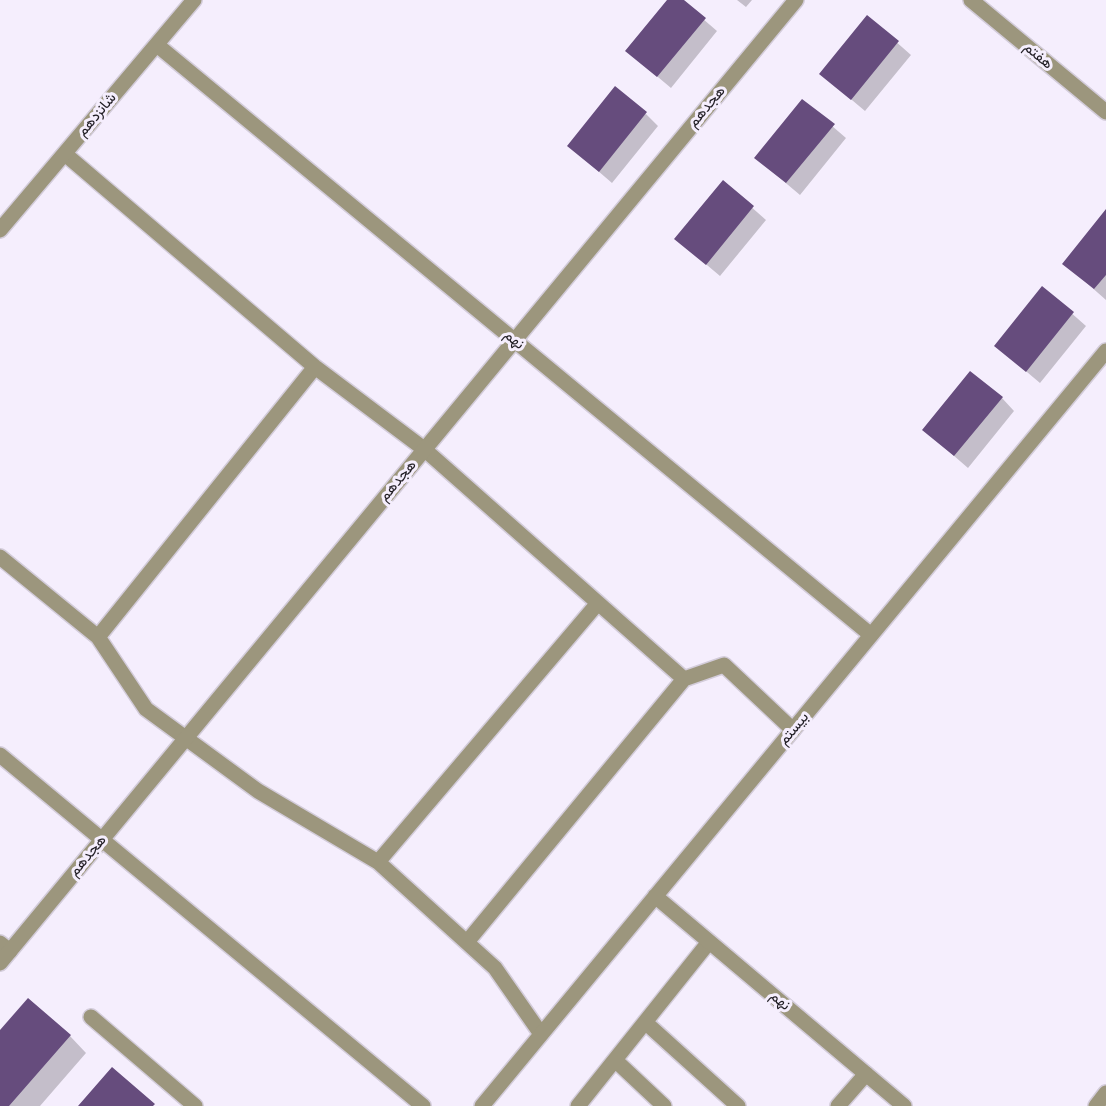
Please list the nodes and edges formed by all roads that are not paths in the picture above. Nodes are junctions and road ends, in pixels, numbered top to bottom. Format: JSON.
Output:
{"nodes":[{"id":1,"x":194,"y":0,"type":"edge"},
{"id":2,"x":796,"y":0,"type":"edge"},
{"id":3,"x":971,"y":0,"type":"edge"},
{"id":4,"x":157,"y":45,"type":"junction"},
{"id":5,"x":1106,"y":112,"type":"edge"},
{"id":6,"x":65,"y":154,"type":"junction"},
{"id":7,"x":0,"y":230,"type":"edge"},
{"id":8,"x":514,"y":340,"type":"junction"},
{"id":9,"x":1106,"y":351,"type":"edge"},
{"id":10,"x":315,"y":367,"type":"junction"},
{"id":11,"x":424,"y":449,"type":"junction"},
{"id":12,"x":0,"y":557,"type":"edge"},
{"id":13,"x":598,"y":603,"type":"junction"},
{"id":14,"x":871,"y":635,"type":"junction"},
{"id":15,"x":98,"y":638,"type":"junction"},
{"id":16,"x":684,"y":679,"type":"junction"},
{"id":17,"x":793,"y":730,"type":"junction"},
{"id":18,"x":185,"y":739,"type":"junction"},
{"id":19,"x":0,"y":755,"type":"edge"},
{"id":20,"x":101,"y":840,"type":"junction"},
{"id":21,"x":378,"y":862,"type":"junction"},
{"id":22,"x":655,"y":896,"type":"junction"},
{"id":23,"x":466,"y":942,"type":"junction"},
{"id":24,"x":710,"y":942,"type":"junction"},
{"id":25,"x":3,"y":952,"type":"edge"},
{"id":26,"x":92,"y":1017,"type":"dead end"},
{"id":27,"x":645,"y":1022,"type":"junction"},
{"id":28,"x":541,"y":1034,"type":"junction"},
{"id":29,"x":615,"y":1060,"type":"junction"},
{"id":30,"x":866,"y":1074,"type":"junction"},
{"id":31,"x":1106,"y":1093,"type":"edge"},
{"id":32,"x":187,"y":1103,"type":"edge"},
{"id":33,"x":423,"y":1106,"type":"edge"},
{"id":34,"x":482,"y":1106,"type":"edge"},
{"id":35,"x":578,"y":1106,"type":"edge"},
{"id":36,"x":664,"y":1106,"type":"edge"},
{"id":37,"x":738,"y":1106,"type":"edge"},
{"id":38,"x":838,"y":1106,"type":"edge"},
{"id":39,"x":904,"y":1106,"type":"edge"},
{"id":40,"x":1095,"y":1106,"type":"edge"}],
"edges":[{"from":1,"to":4,"type":"street","name":"شانزدهم"},
{"from":2,"to":8,"type":"street","name":"هجدهم"},
{"from":3,"to":5,"type":"street","name":"هفتم"},
{"from":4,"to":6,"type":"street","name":"شانزدهم"},
{"from":4,"to":8,"type":"street","name":"نهم"},
{"from":6,"to":7,"type":"street","name":"شانزدهم"},
{"from":6,"to":10,"type":"street"},
{"from":8,"to":11,"type":"street","name":"هجدهم"},
{"from":8,"to":14,"type":"street","name":"نهم"},
{"from":9,"to":14,"type":"street","name":"بیستم"},
{"from":10,"to":11,"type":"street"},
{"from":10,"to":15,"type":"street"},
{"from":11,"to":13,"type":"street"},
{"from":11,"to":18,"type":"street","name":"هجدهم"},
{"from":12,"to":15,"type":"street"},
{"from":13,"to":16,"type":"street"},
{"from":13,"to":21,"type":"street"},
{"from":14,"to":17,"type":"street","name":"بیستم"},
{"from":15,"to":18,"type":"street"},
{"from":16,"to":17,"type":"street"},
{"from":16,"to":23,"type":"street"},
{"from":17,"to":22,"type":"street","name":"بیستم"},
{"from":18,"to":20,"type":"street","name":"هجدهم"},
{"from":18,"to":21,"type":"street"},
{"from":19,"to":20,"type":"street"},
{"from":20,"to":25,"type":"street","name":"هجدهم"},
{"from":20,"to":33,"type":"street"},
{"from":21,"to":23,"type":"street"},
{"from":22,"to":24,"type":"street","name":"نهم"},
{"from":22,"to":28,"type":"street","name":"بیستم"},
{"from":23,"to":28,"type":"street"},
{"from":24,"to":27,"type":"street"},
{"from":24,"to":30,"type":"street","name":"نهم"},
{"from":26,"to":32,"type":"street"},
{"from":27,"to":29,"type":"street"},
{"from":27,"to":37,"type":"street"},
{"from":28,"to":34,"type":"street","name":"بیستم"},
{"from":29,"to":35,"type":"street"},
{"from":29,"to":36,"type":"street"},
{"from":30,"to":38,"type":"street"},
{"from":30,"to":39,"type":"street","name":"نهم"},
{"from":31,"to":40,"type":"street"}]}
